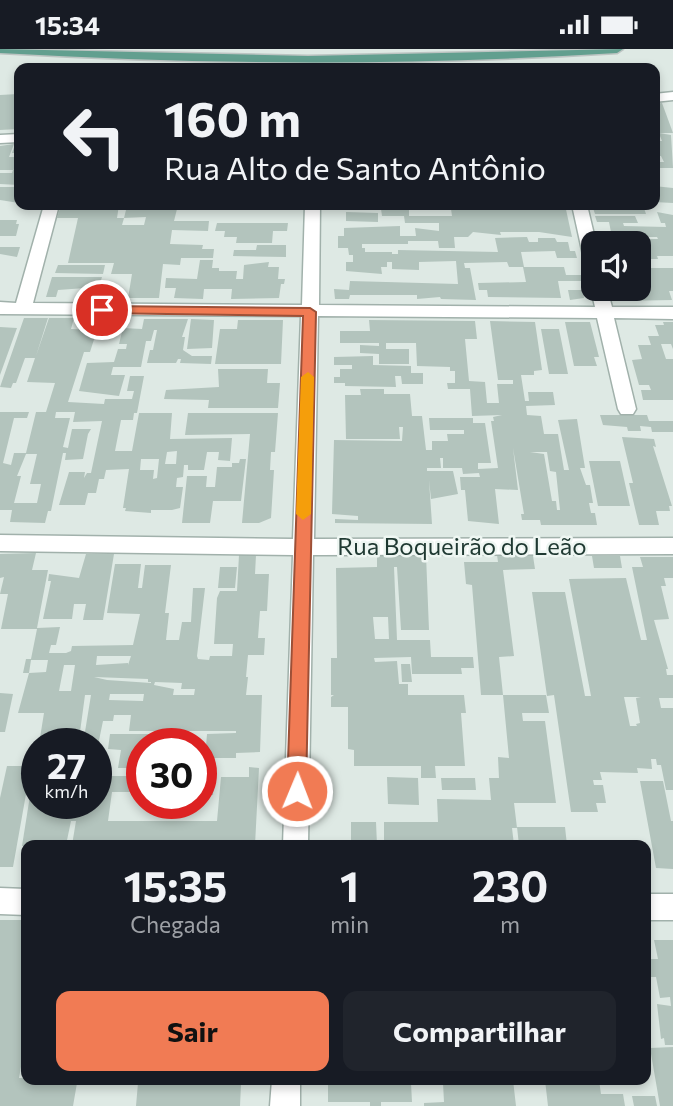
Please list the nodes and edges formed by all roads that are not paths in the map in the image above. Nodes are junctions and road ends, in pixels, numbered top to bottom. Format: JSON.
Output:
{"nodes":[{"id":1,"x":0,"y":49,"type":"edge"},
{"id":2,"x":617,"y":49,"type":"edge"},
{"id":3,"x":297,"y":63,"type":"edge"},
{"id":4,"x":345,"y":63,"type":"edge"},
{"id":5,"x":50,"y":210,"type":"edge"},
{"id":6,"x":313,"y":210,"type":"edge"},
{"id":7,"x":580,"y":210,"type":"edge"},
{"id":8,"x":585,"y":231,"type":"edge"},
{"id":9,"x":602,"y":301,"type":"edge"},
{"id":10,"x":0,"y":308,"type":"edge"},
{"id":11,"x":23,"y":309,"type":"junction"},
{"id":12,"x":310,"y":312,"type":"junction"},
{"id":13,"x":605,"y":313,"type":"junction"},
{"id":14,"x":673,"y":313,"type":"edge"},
{"id":15,"x":626,"y":409,"type":"dead end"},
{"id":16,"x":0,"y":543,"type":"edge"},
{"id":17,"x":673,"y":546,"type":"edge"},
{"id":18,"x":303,"y":547,"type":"junction"},
{"id":19,"x":295,"y":840,"type":"edge"},
{"id":20,"x":0,"y":901,"type":"edge"},
{"id":21,"x":21,"y":902,"type":"edge"},
{"id":22,"x":651,"y":907,"type":"edge"},
{"id":23,"x":673,"y":907,"type":"edge"},
{"id":24,"x":286,"y":1085,"type":"edge"},
{"id":25,"x":285,"y":1106,"type":"edge"}],
"edges":[{"from":1,"to":3,"type":"main road"},
{"from":2,"to":4,"type":"main road"},
{"from":5,"to":11,"type":"street"},
{"from":6,"to":12,"type":"street"},
{"from":7,"to":8,"type":"street"},
{"from":9,"to":13,"type":"street"},
{"from":10,"to":11,"type":"street"},
{"from":11,"to":12,"type":"street"},
{"from":12,"to":13,"type":"street"},
{"from":12,"to":18,"type":"street"},
{"from":13,"to":14,"type":"street"},
{"from":13,"to":15,"type":"street"},
{"from":16,"to":18,"type":"street","name":"Rua Boqueirão do Leão"},
{"from":17,"to":18,"type":"street","name":"Rua Boqueirão do Leão"},
{"from":18,"to":19,"type":"street"},
{"from":20,"to":21,"type":"street"},
{"from":22,"to":23,"type":"street"},
{"from":24,"to":25,"type":"street"}]}
